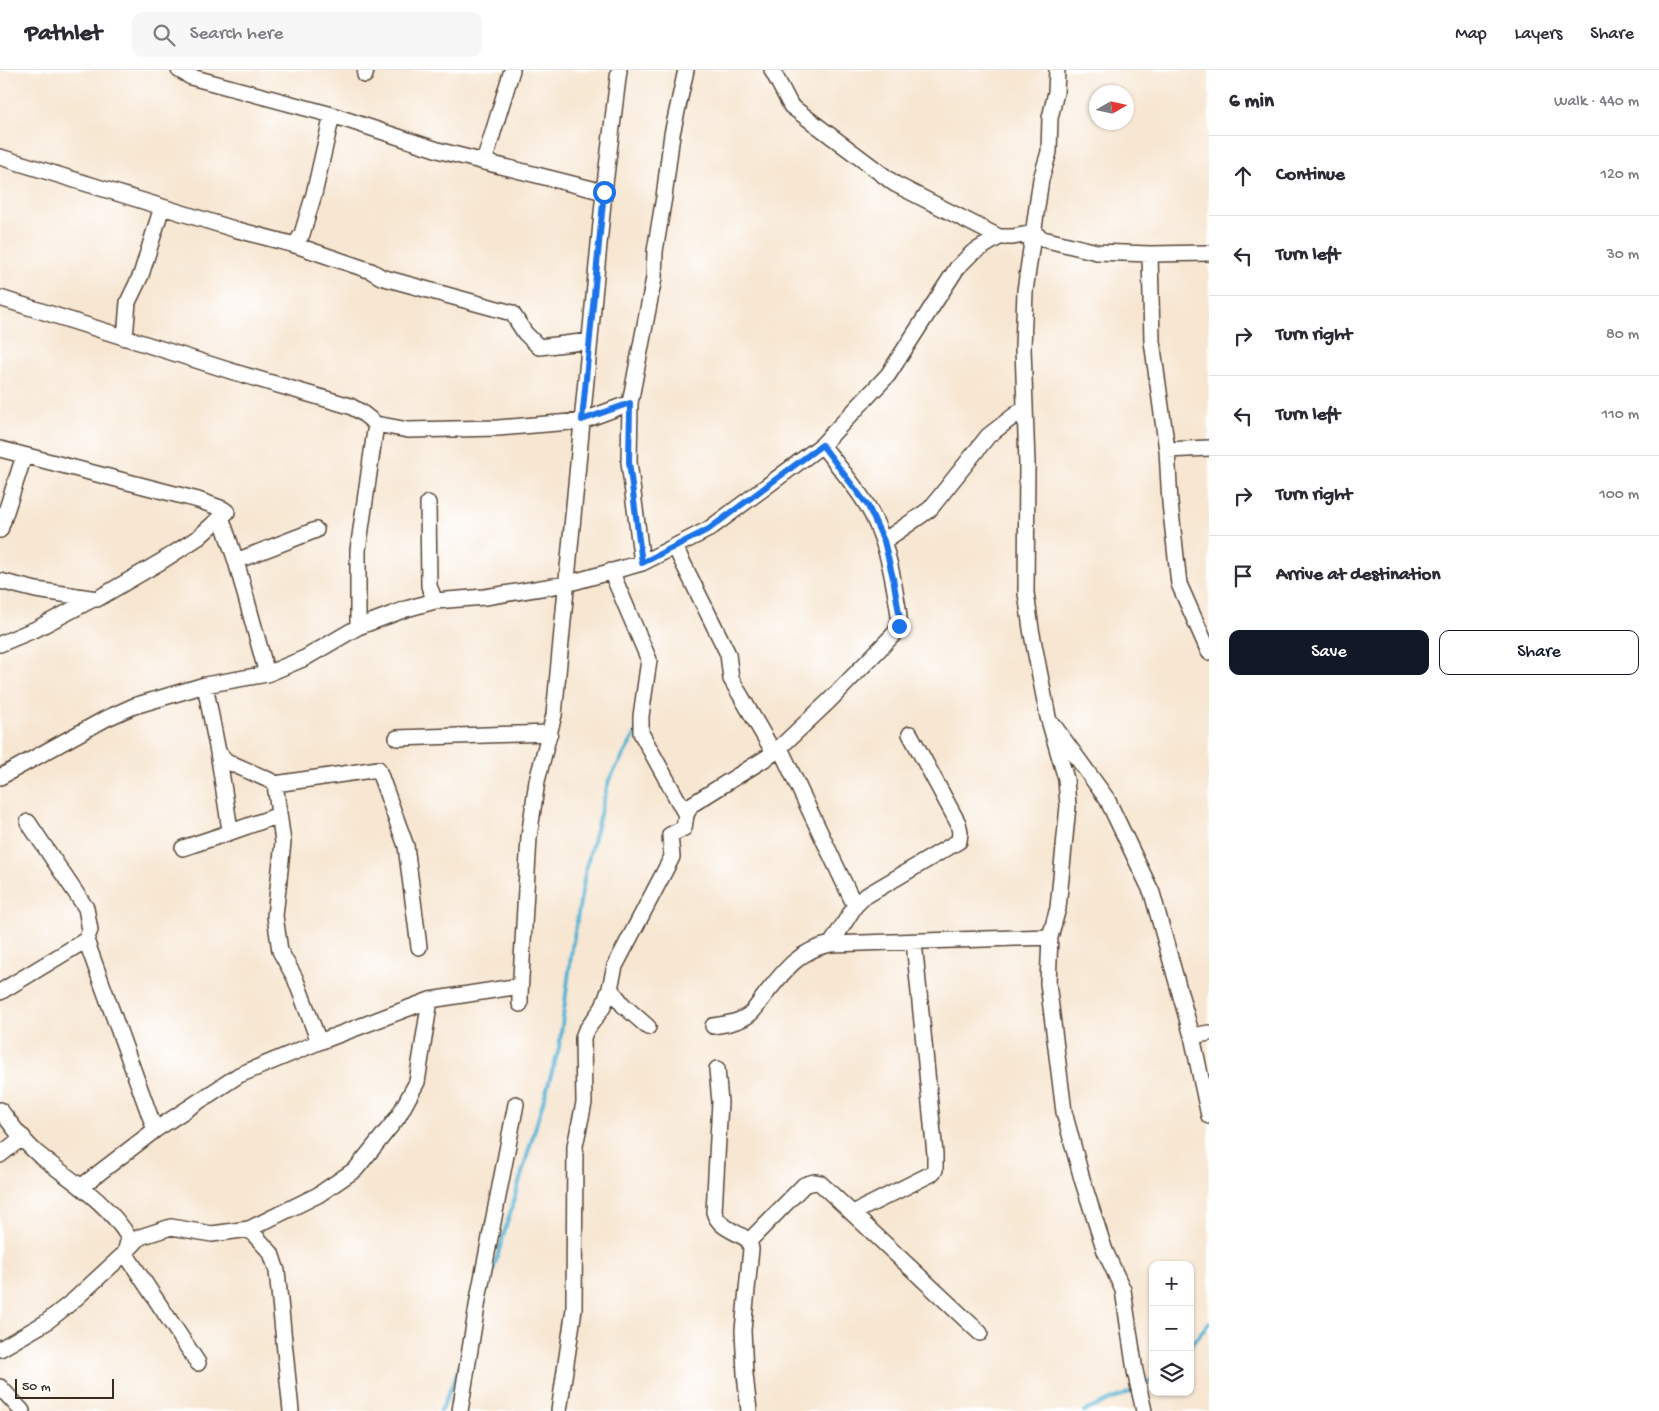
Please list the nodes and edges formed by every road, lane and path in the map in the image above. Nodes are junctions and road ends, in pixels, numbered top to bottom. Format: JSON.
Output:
{"nodes":[{"id":1,"x":512,"y":70,"type":"edge"},
{"id":2,"x":619,"y":70,"type":"edge"},
{"id":3,"x":685,"y":70,"type":"edge"},
{"id":4,"x":772,"y":70,"type":"edge"},
{"id":5,"x":1058,"y":70,"type":"edge"},
{"id":6,"x":187,"y":72,"type":"edge"},
{"id":7,"x":332,"y":115,"type":"junction"},
{"id":8,"x":0,"y":157,"type":"edge"},
{"id":9,"x":484,"y":162,"type":"junction"},
{"id":10,"x":604,"y":192,"type":"junction"},
{"id":11,"x":162,"y":207,"type":"junction"},
{"id":12,"x":1034,"y":233,"type":"junction"},
{"id":13,"x":1000,"y":238,"type":"junction"},
{"id":14,"x":295,"y":245,"type":"junction"},
{"id":15,"x":1209,"y":253,"type":"edge"},
{"id":16,"x":1150,"y":254,"type":"junction"},
{"id":17,"x":0,"y":298,"type":"edge"},
{"id":18,"x":125,"y":338,"type":"junction"},
{"id":19,"x":590,"y":341,"type":"junction"},
{"id":20,"x":630,"y":403,"type":"junction"},
{"id":21,"x":1024,"y":408,"type":"junction"},
{"id":22,"x":582,"y":420,"type":"junction"},
{"id":23,"x":376,"y":424,"type":"junction"},
{"id":24,"x":822,"y":445,"type":"junction"},
{"id":25,"x":1209,"y":448,"type":"edge"},
{"id":26,"x":0,"y":449,"type":"edge"},
{"id":27,"x":1167,"y":450,"type":"junction"},
{"id":28,"x":24,"y":456,"type":"junction"},
{"id":29,"x":428,"y":503,"type":"dead end"},
{"id":30,"x":221,"y":517,"type":"junction"},
{"id":31,"x":0,"y":530,"type":"edge"},
{"id":32,"x":316,"y":530,"type":"dead end"},
{"id":33,"x":884,"y":541,"type":"junction"},
{"id":34,"x":675,"y":546,"type":"junction"},
{"id":35,"x":236,"y":561,"type":"junction"},
{"id":36,"x":642,"y":563,"type":"junction"},
{"id":37,"x":611,"y":571,"type":"junction"},
{"id":38,"x":0,"y":581,"type":"edge"},
{"id":39,"x":566,"y":584,"type":"junction"},
{"id":40,"x":93,"y":599,"type":"junction"},
{"id":41,"x":435,"y":601,"type":"junction"},
{"id":42,"x":358,"y":627,"type":"junction"},
{"id":43,"x":0,"y":644,"type":"edge"},
{"id":44,"x":1209,"y":652,"type":"edge"},
{"id":45,"x":267,"y":674,"type":"junction"},
{"id":46,"x":205,"y":685,"type":"junction"},
{"id":47,"x":1048,"y":716,"type":"junction"},
{"id":48,"x":550,"y":734,"type":"junction"},
{"id":49,"x":910,"y":734,"type":"dead end"},
{"id":50,"x":397,"y":738,"type":"dead end"},
{"id":51,"x":777,"y":750,"type":"junction"},
{"id":52,"x":218,"y":752,"type":"junction"},
{"id":53,"x":0,"y":777,"type":"edge"},
{"id":54,"x":275,"y":784,"type":"junction"},
{"id":55,"x":279,"y":815,"type":"junction"},
{"id":56,"x":686,"y":815,"type":"junction"},
{"id":57,"x":28,"y":822,"type":"dead end"},
{"id":58,"x":228,"y":833,"type":"junction"},
{"id":59,"x":183,"y":848,"type":"dead end"},
{"id":60,"x":855,"y":906,"type":"junction"},
{"id":61,"x":1050,"y":937,"type":"junction"},
{"id":62,"x":86,"y":940,"type":"junction"},
{"id":63,"x":914,"y":942,"type":"junction"},
{"id":64,"x":831,"y":944,"type":"junction"},
{"id":65,"x":419,"y":947,"type":"dead end"},
{"id":66,"x":520,"y":986,"type":"junction"},
{"id":67,"x":610,"y":988,"type":"junction"},
{"id":68,"x":0,"y":992,"type":"edge"},
{"id":69,"x":430,"y":1000,"type":"junction"},
{"id":70,"x":520,"y":1004,"type":"dead end"},
{"id":71,"x":573,"y":1026,"type":"dead end"},
{"id":72,"x":713,"y":1026,"type":"dead end"},
{"id":73,"x":648,"y":1027,"type":"dead end"},
{"id":74,"x":1209,"y":1033,"type":"edge"},
{"id":75,"x":1192,"y":1036,"type":"junction"},
{"id":76,"x":584,"y":1038,"type":"junction"},
{"id":77,"x":320,"y":1042,"type":"junction"},
{"id":78,"x":717,"y":1069,"type":"dead end"},
{"id":79,"x":516,"y":1104,"type":"dead end"},
{"id":80,"x":0,"y":1110,"type":"edge"},
{"id":81,"x":1209,"y":1116,"type":"edge"},
{"id":82,"x":155,"y":1130,"type":"junction"},
{"id":83,"x":22,"y":1137,"type":"junction"},
{"id":84,"x":0,"y":1155,"type":"edge"},
{"id":85,"x":82,"y":1186,"type":"junction"},
{"id":86,"x":853,"y":1213,"type":"junction"},
{"id":87,"x":250,"y":1229,"type":"junction"},
{"id":88,"x":749,"y":1241,"type":"junction"},
{"id":89,"x":125,"y":1253,"type":"junction"},
{"id":90,"x":980,"y":1333,"type":"dead end"},
{"id":91,"x":0,"y":1349,"type":"edge"},
{"id":92,"x":198,"y":1363,"type":"dead end"},
{"id":93,"x":0,"y":1387,"type":"edge"},
{"id":94,"x":1143,"y":1407,"type":"edge"},
{"id":95,"x":22,"y":1411,"type":"edge"},
{"id":96,"x":291,"y":1411,"type":"edge"},
{"id":97,"x":460,"y":1411,"type":"edge"},
{"id":98,"x":559,"y":1411,"type":"edge"},
{"id":99,"x":750,"y":1411,"type":"edge"}],
"edges":[{"from":1,"to":9,"type":"street"},
{"from":2,"to":10,"type":"street"},
{"from":3,"to":20,"type":"street"},
{"from":4,"to":13,"type":"street"},
{"from":5,"to":12,"type":"street"},
{"from":6,"to":7,"type":"street"},
{"from":7,"to":9,"type":"street"},
{"from":7,"to":14,"type":"street"},
{"from":8,"to":11,"type":"street"},
{"from":9,"to":10,"type":"street"},
{"from":10,"to":19,"type":"street"},
{"from":11,"to":14,"type":"street"},
{"from":11,"to":18,"type":"street"},
{"from":12,"to":13,"type":"street"},
{"from":12,"to":16,"type":"street"},
{"from":12,"to":21,"type":"street"},
{"from":13,"to":24,"type":"street"},
{"from":14,"to":19,"type":"street"},
{"from":15,"to":16,"type":"street"},
{"from":16,"to":27,"type":"street"},
{"from":17,"to":18,"type":"street"},
{"from":18,"to":23,"type":"street"},
{"from":19,"to":22,"type":"street"},
{"from":20,"to":22,"type":"street"},
{"from":20,"to":36,"type":"street"},
{"from":21,"to":33,"type":"street"},
{"from":21,"to":47,"type":"street"},
{"from":22,"to":23,"type":"street"},
{"from":22,"to":39,"type":"street"},
{"from":23,"to":42,"type":"street"},
{"from":24,"to":33,"type":"street"},
{"from":24,"to":34,"type":"street"},
{"from":25,"to":27,"type":"street"},
{"from":26,"to":28,"type":"street"},
{"from":27,"to":44,"type":"street"},
{"from":28,"to":30,"type":"street"},
{"from":28,"to":31,"type":"street"},
{"from":29,"to":41,"type":"street"},
{"from":30,"to":35,"type":"street"},
{"from":30,"to":40,"type":"street"},
{"from":32,"to":35,"type":"street"},
{"from":33,"to":51,"type":"street"},
{"from":34,"to":36,"type":"street"},
{"from":34,"to":51,"type":"street"},
{"from":35,"to":45,"type":"street"},
{"from":36,"to":37,"type":"street"},
{"from":37,"to":39,"type":"street"},
{"from":37,"to":56,"type":"street"},
{"from":38,"to":40,"type":"street"},
{"from":39,"to":41,"type":"street"},
{"from":39,"to":48,"type":"street"},
{"from":40,"to":43,"type":"street"},
{"from":41,"to":42,"type":"street"},
{"from":42,"to":45,"type":"street"},
{"from":45,"to":46,"type":"street"},
{"from":46,"to":52,"type":"street"},
{"from":46,"to":53,"type":"street"},
{"from":47,"to":61,"type":"street"},
{"from":47,"to":75,"type":"street"},
{"from":48,"to":50,"type":"street"},
{"from":48,"to":66,"type":"street"},
{"from":49,"to":60,"type":"street"},
{"from":51,"to":56,"type":"street"},
{"from":51,"to":60,"type":"street"},
{"from":52,"to":54,"type":"street"},
{"from":52,"to":58,"type":"street"},
{"from":54,"to":55,"type":"street"},
{"from":54,"to":65,"type":"street"},
{"from":55,"to":58,"type":"street"},
{"from":55,"to":77,"type":"street"},
{"from":56,"to":67,"type":"street"},
{"from":57,"to":62,"type":"street"},
{"from":58,"to":59,"type":"street"},
{"from":60,"to":64,"type":"street"},
{"from":61,"to":63,"type":"street"},
{"from":61,"to":94,"type":"street"},
{"from":62,"to":68,"type":"street"},
{"from":62,"to":82,"type":"street"},
{"from":63,"to":64,"type":"street"},
{"from":63,"to":86,"type":"street"},
{"from":64,"to":72,"type":"street"},
{"from":66,"to":69,"type":"street"},
{"from":66,"to":70,"type":"street"},
{"from":67,"to":73,"type":"street"},
{"from":67,"to":76,"type":"street"},
{"from":69,"to":77,"type":"street"},
{"from":69,"to":87,"type":"street"},
{"from":71,"to":76,"type":"street"},
{"from":74,"to":75,"type":"street"},
{"from":75,"to":81,"type":"street"},
{"from":76,"to":98,"type":"street"},
{"from":77,"to":82,"type":"street"},
{"from":78,"to":88,"type":"street"},
{"from":79,"to":97,"type":"street"},
{"from":80,"to":83,"type":"street"},
{"from":82,"to":85,"type":"street"},
{"from":83,"to":84,"type":"street"},
{"from":83,"to":85,"type":"street"},
{"from":85,"to":89,"type":"street"},
{"from":86,"to":88,"type":"street"},
{"from":86,"to":90,"type":"street"},
{"from":87,"to":89,"type":"street"},
{"from":87,"to":96,"type":"street"},
{"from":88,"to":99,"type":"street"},
{"from":89,"to":91,"type":"street"},
{"from":89,"to":92,"type":"street"},
{"from":93,"to":95,"type":"street"}]}
